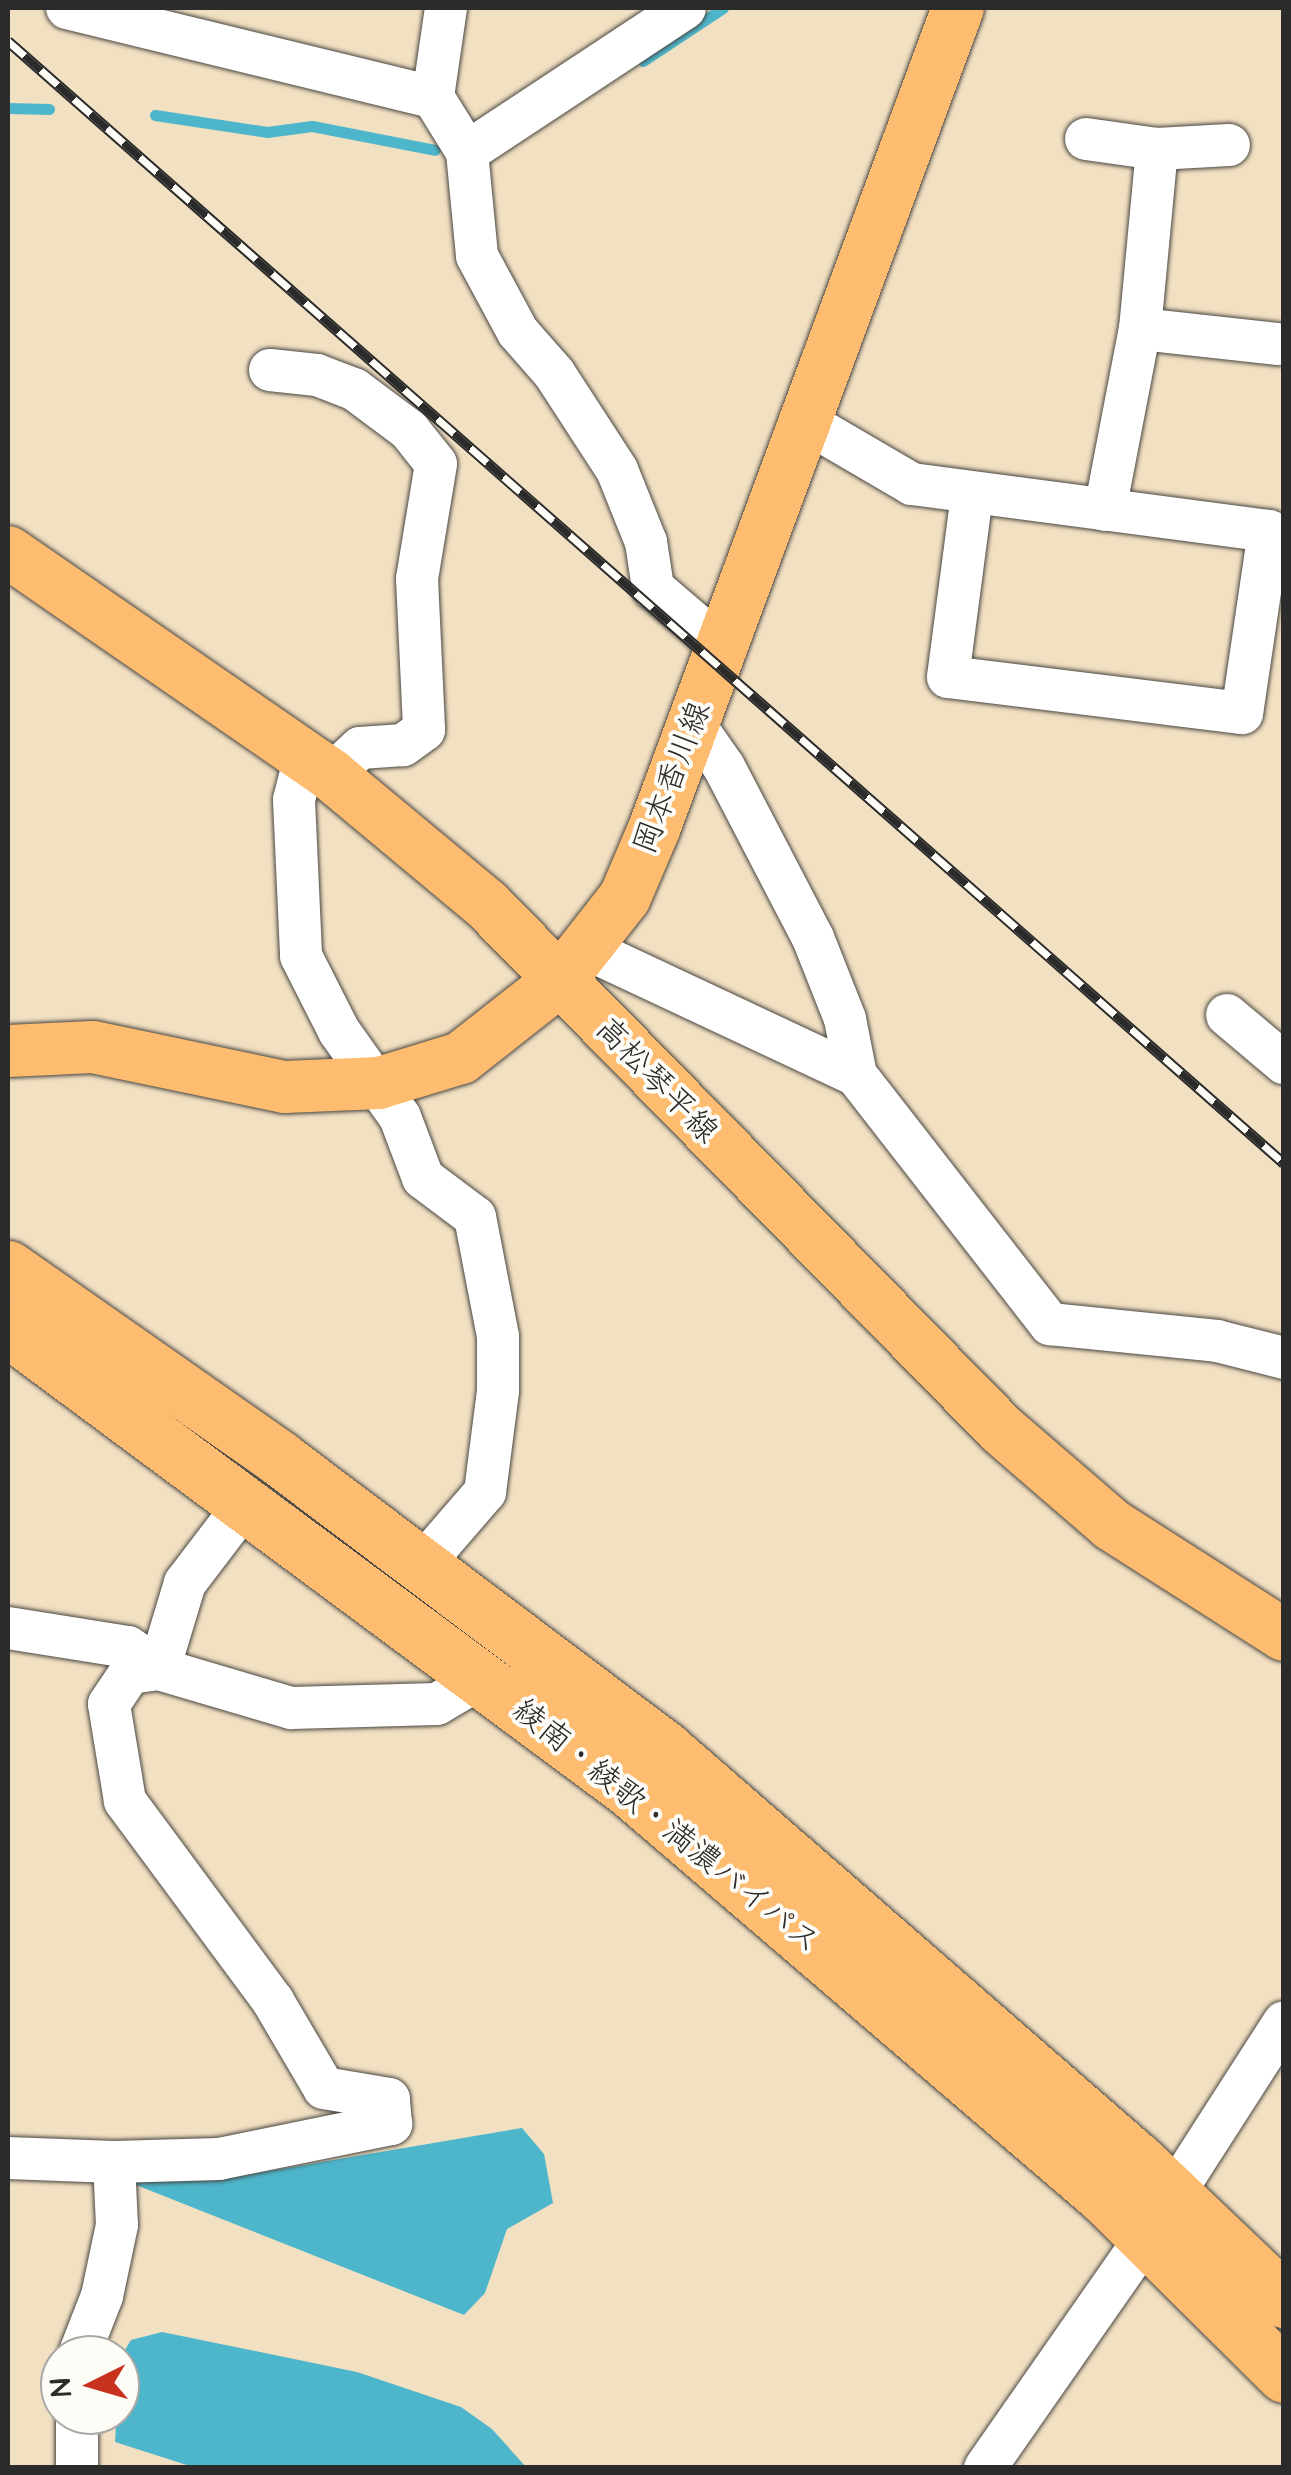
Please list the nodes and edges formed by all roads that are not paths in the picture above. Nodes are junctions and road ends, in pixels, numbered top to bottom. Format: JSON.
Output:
{"nodes":[{"id":1,"x":67,"y":8,"type":"edge"},
{"id":2,"x":446,"y":8,"type":"edge"},
{"id":3,"x":685,"y":8,"type":"edge"},
{"id":4,"x":958,"y":8,"type":"edge"},
{"id":5,"x":433,"y":97,"type":"junction"},
{"id":6,"x":1086,"y":139,"type":"dead end"},
{"id":7,"x":1230,"y":145,"type":"dead end"},
{"id":8,"x":1158,"y":149,"type":"junction"},
{"id":9,"x":467,"y":152,"type":"junction"},
{"id":10,"x":1140,"y":329,"type":"junction"},
{"id":11,"x":1278,"y":344,"type":"dead end"},
{"id":12,"x":270,"y":370,"type":"dead end"},
{"id":13,"x":804,"y":421,"type":"junction"},
{"id":14,"x":972,"y":495,"type":"junction"},
{"id":15,"x":1104,"y":510,"type":"junction"},
{"id":16,"x":8,"y":552,"type":"edge"},
{"id":17,"x":722,"y":647,"type":"junction"},
{"id":18,"x":694,"y":724,"type":"junction"},
{"id":19,"x":317,"y":767,"type":"junction"},
{"id":20,"x":574,"y":965,"type":"junction"},
{"id":21,"x":1228,"y":1015,"type":"dead end"},
{"id":22,"x":8,"y":1051,"type":"edge"},
{"id":23,"x":1284,"y":1064,"type":"edge"},
{"id":24,"x":856,"y":1074,"type":"junction"},
{"id":25,"x":379,"y":1083,"type":"junction"},
{"id":26,"x":8,"y":1268,"type":"edge"},
{"id":27,"x":8,"y":1329,"type":"edge"},
{"id":28,"x":1284,"y":1358,"type":"edge"},
{"id":29,"x":246,"y":1503,"type":"junction"},
{"id":30,"x":422,"y":1566,"type":"junction"},
{"id":31,"x":8,"y":1628,"type":"edge"},
{"id":32,"x":1284,"y":1635,"type":"edge"},
{"id":33,"x":159,"y":1669,"type":"junction"},
{"id":34,"x":481,"y":1678,"type":"junction"},
{"id":35,"x":1284,"y":2022,"type":"edge"},
{"id":36,"x":8,"y":2158,"type":"edge"},
{"id":37,"x":114,"y":2162,"type":"junction"},
{"id":38,"x":1160,"y":2215,"type":"junction"},
{"id":39,"x":1284,"y":2300,"type":"edge"},
{"id":40,"x":87,"y":2335,"type":"edge"},
{"id":41,"x":1284,"y":2375,"type":"edge"},
{"id":42,"x":77,"y":2435,"type":"edge"},
{"id":43,"x":77,"y":2468,"type":"edge"},
{"id":44,"x":985,"y":2468,"type":"edge"}],
"edges":[{"from":1,"to":5,"type":"street"},
{"from":2,"to":5,"type":"street"},
{"from":3,"to":9,"type":"street"},
{"from":4,"to":13,"type":"main road","name":"岡本香川線"},
{"from":5,"to":9,"type":"street"},
{"from":6,"to":8,"type":"street"},
{"from":7,"to":8,"type":"street"},
{"from":8,"to":10,"type":"street"},
{"from":9,"to":17,"type":"street"},
{"from":10,"to":11,"type":"street"},
{"from":10,"to":15,"type":"street"},
{"from":12,"to":19,"type":"street"},
{"from":13,"to":14,"type":"street"},
{"from":13,"to":17,"type":"main road","name":"岡本香川線"},
{"from":14,"to":15,"type":"street"},
{"from":14,"to":15,"type":"street"},
{"from":16,"to":19,"type":"main road","name":"高松琴平線"},
{"from":17,"to":18,"type":"main road","name":"岡本香川線"},
{"from":18,"to":20,"type":"main road","name":"岡本香川線"},
{"from":18,"to":24,"type":"street"},
{"from":19,"to":20,"type":"main road","name":"高松琴平線"},
{"from":19,"to":25,"type":"street"},
{"from":20,"to":24,"type":"street"},
{"from":20,"to":25,"type":"main road","name":"岡本香川線"},
{"from":20,"to":32,"type":"main road","name":"高松琴平線"},
{"from":21,"to":23,"type":"street"},
{"from":22,"to":25,"type":"main road","name":"岡本香川線"},
{"from":24,"to":28,"type":"street"},
{"from":25,"to":30,"type":"street"},
{"from":26,"to":30,"type":"highway","name":"綾南・綾歌・満濃バイパス"},
{"from":27,"to":29,"type":"highway","name":"綾南・綾歌・満濃バイパス"},
{"from":29,"to":33,"type":"street"},
{"from":29,"to":34,"type":"highway","name":"綾南・綾歌・満濃バイパス"},
{"from":30,"to":38,"type":"highway","name":"綾南・綾歌・満濃バイパス"},
{"from":31,"to":33,"type":"street"},
{"from":33,"to":34,"type":"street"},
{"from":33,"to":37,"type":"street"},
{"from":34,"to":38,"type":"highway","name":"綾南・綾歌・満濃バイパス"},
{"from":35,"to":38,"type":"street"},
{"from":36,"to":37,"type":"street"},
{"from":37,"to":40,"type":"street"},
{"from":38,"to":39,"type":"highway","name":"綾南・綾歌・満濃バイパス"},
{"from":38,"to":41,"type":"highway","name":"綾南・綾歌・満濃バイパス"},
{"from":38,"to":44,"type":"street"},
{"from":42,"to":43,"type":"street"}]}
